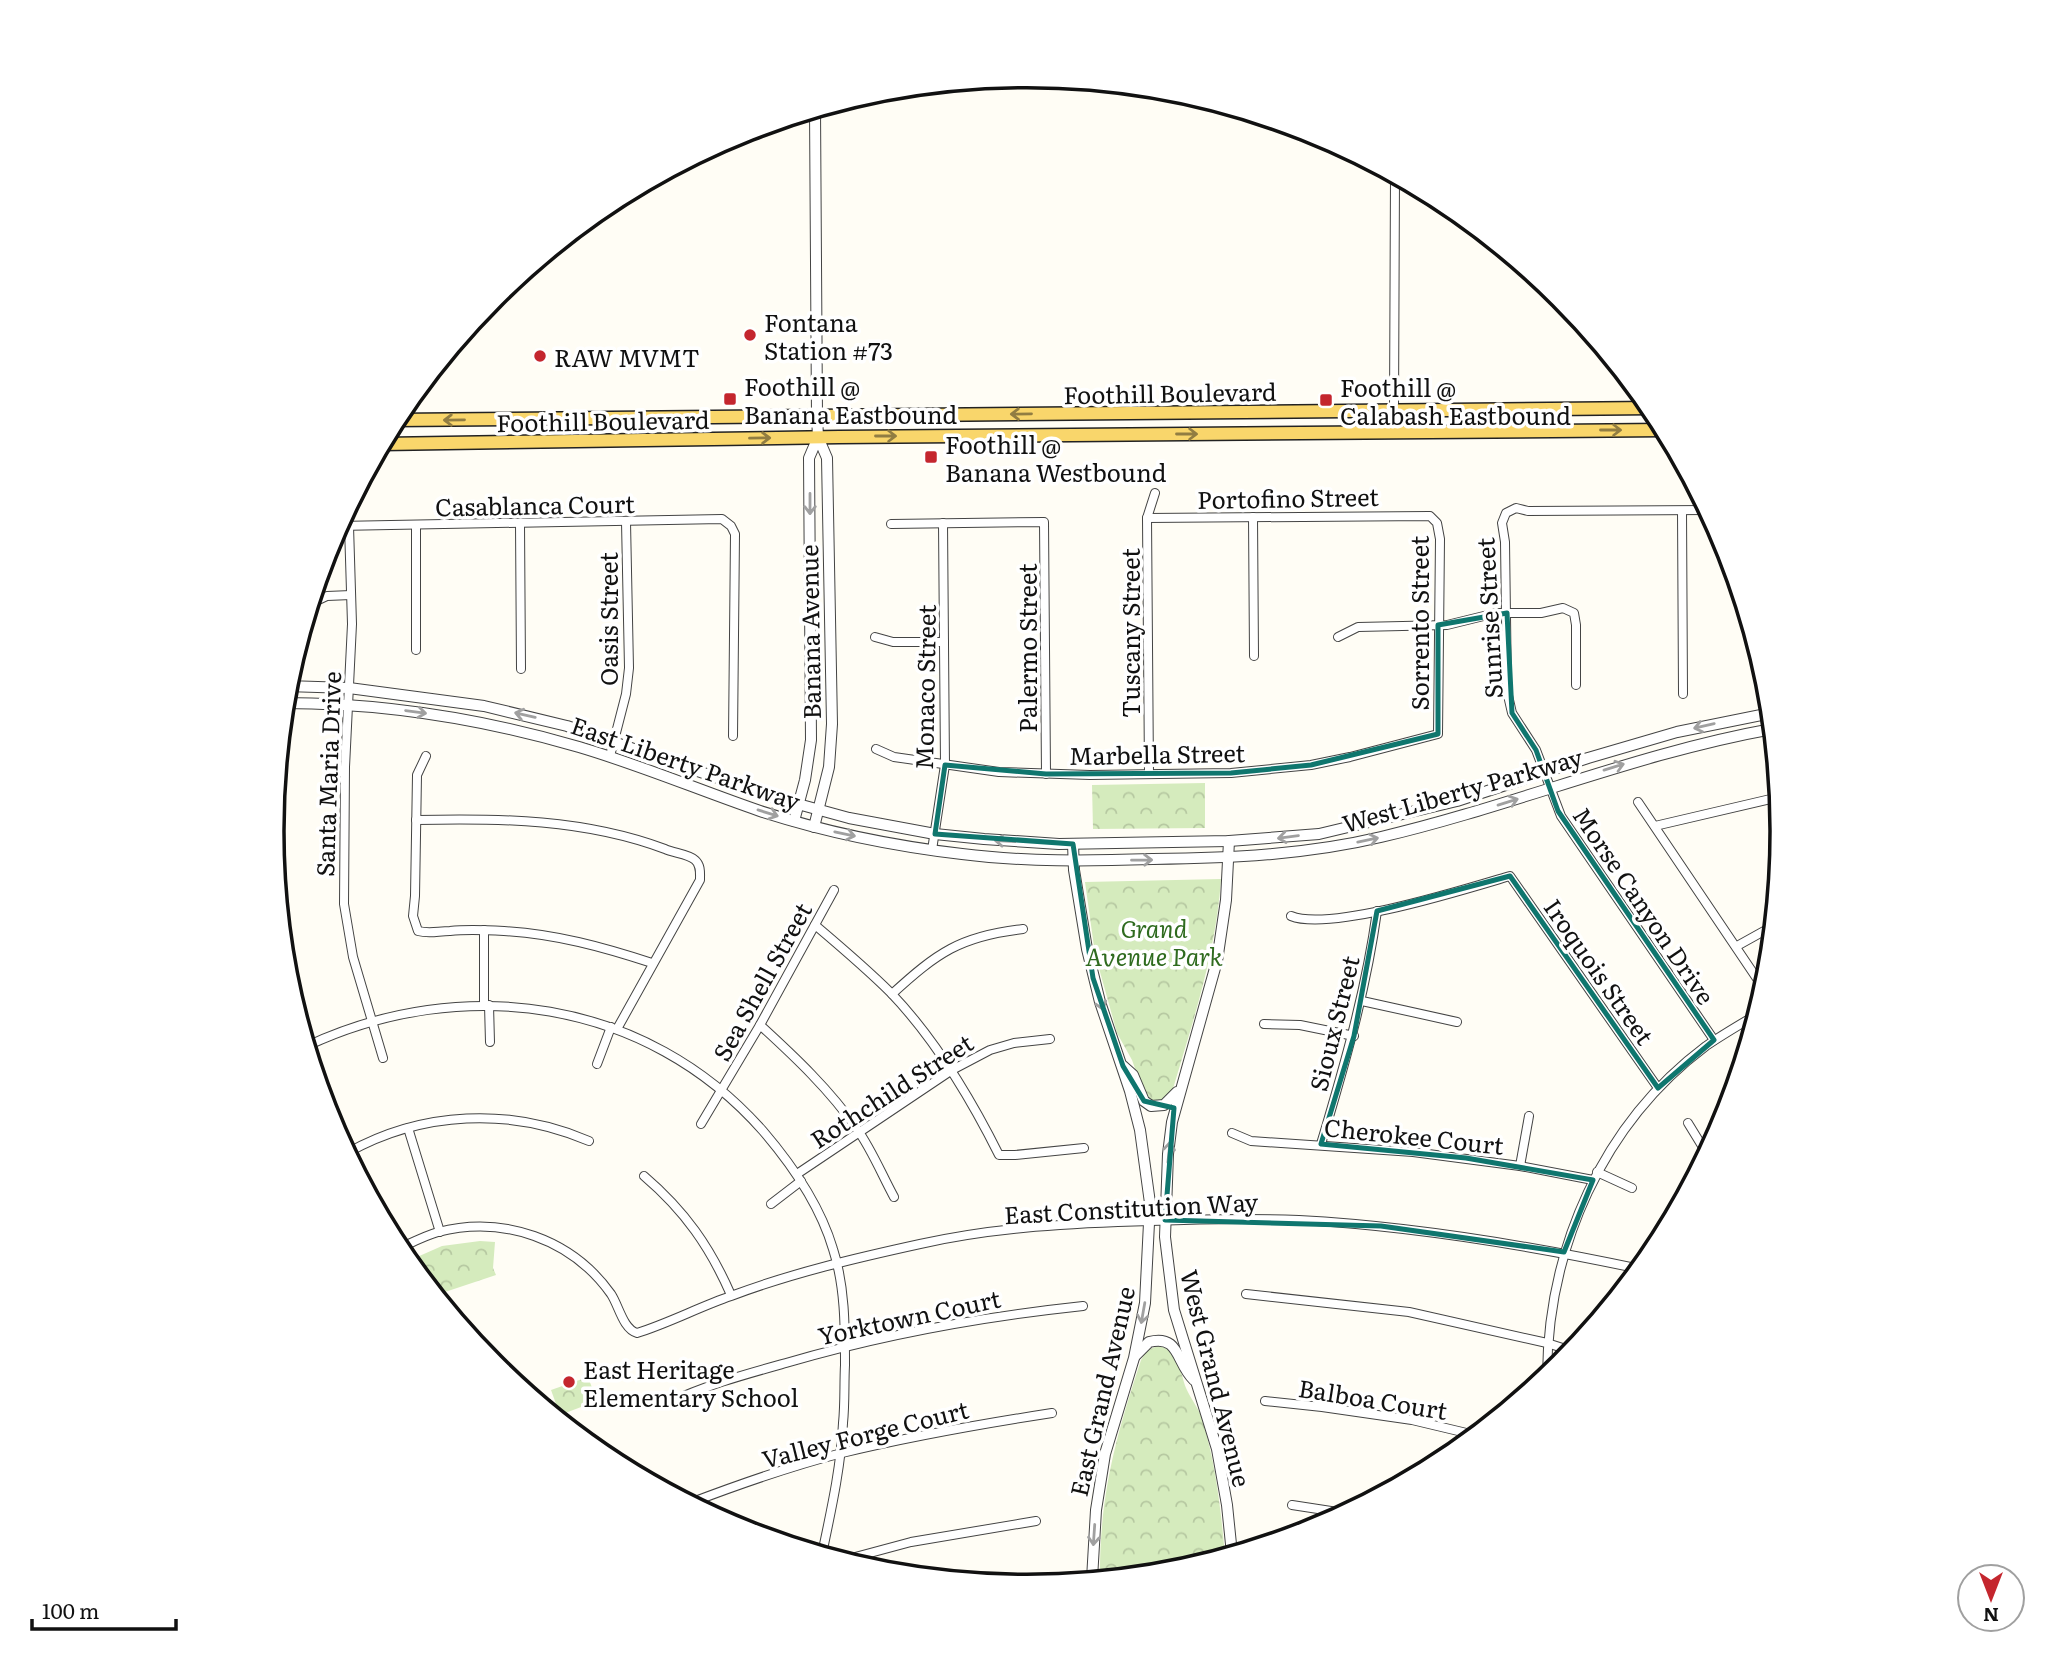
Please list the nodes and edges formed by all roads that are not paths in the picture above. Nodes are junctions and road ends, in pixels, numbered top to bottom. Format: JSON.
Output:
{"nodes":[{"id":1,"x":815,"y":119,"type":"edge"},
{"id":2,"x":1395,"y":185,"type":"edge"},
{"id":3,"x":1638,"y":408,"type":"edge"},
{"id":4,"x":1394,"y":411,"type":"junction"},
{"id":5,"x":817,"y":416,"type":"junction"},
{"id":6,"x":407,"y":421,"type":"edge"},
{"id":7,"x":1652,"y":430,"type":"edge"},
{"id":8,"x":818,"y":437,"type":"junction"},
{"id":9,"x":393,"y":444,"type":"edge"},
{"id":10,"x":1155,"y":493,"type":"dead end"},
{"id":11,"x":1682,"y":510,"type":"junction"},
{"id":12,"x":1697,"y":510,"type":"edge"},
{"id":13,"x":1430,"y":516,"type":"joint"},
{"id":14,"x":1253,"y":517,"type":"junction"},
{"id":15,"x":1147,"y":518,"type":"junction"},
{"id":16,"x":626,"y":522,"type":"junction"},
{"id":17,"x":943,"y":523,"type":"junction"},
{"id":18,"x":520,"y":524,"type":"junction"},
{"id":19,"x":891,"y":524,"type":"dead end"},
{"id":20,"x":416,"y":525,"type":"junction"},
{"id":21,"x":350,"y":526,"type":"edge"},
{"id":22,"x":349,"y":528,"type":"edge"},
{"id":23,"x":351,"y":595,"type":"junction"},
{"id":24,"x":321,"y":599,"type":"edge"},
{"id":25,"x":1507,"y":613,"type":"junction"},
{"id":26,"x":1438,"y":625,"type":"junction"},
{"id":27,"x":875,"y":637,"type":"dead end"},
{"id":28,"x":1338,"y":637,"type":"dead end"},
{"id":29,"x":944,"y":642,"type":"junction"},
{"id":30,"x":416,"y":650,"type":"dead end"},
{"id":31,"x":1254,"y":656,"type":"dead end"},
{"id":32,"x":521,"y":669,"type":"dead end"},
{"id":33,"x":1576,"y":685,"type":"dead end"},
{"id":34,"x":298,"y":686,"type":"edge"},
{"id":35,"x":349,"y":688,"type":"junction"},
{"id":36,"x":1684,"y":694,"type":"dead end"},
{"id":37,"x":295,"y":703,"type":"edge"},
{"id":38,"x":348,"y":705,"type":"junction"},
{"id":39,"x":1761,"y":715,"type":"edge"},
{"id":40,"x":1763,"y":731,"type":"edge"},
{"id":41,"x":1438,"y":734,"type":"joint"},
{"id":42,"x":733,"y":736,"type":"dead end"},
{"id":43,"x":614,"y":741,"type":"junction"},
{"id":44,"x":876,"y":749,"type":"dead end"},
{"id":45,"x":426,"y":756,"type":"dead end"},
{"id":46,"x":610,"y":756,"type":"junction"},
{"id":47,"x":945,"y":765,"type":"junction"},
{"id":48,"x":1149,"y":773,"type":"junction"},
{"id":49,"x":1544,"y":773,"type":"junction"},
{"id":50,"x":1046,"y":774,"type":"junction"},
{"id":51,"x":1549,"y":789,"type":"junction"},
{"id":52,"x":1769,"y":799,"type":"edge"},
{"id":53,"x":1637,"y":802,"type":"dead end"},
{"id":54,"x":799,"y":805,"type":"junction"},
{"id":55,"x":818,"y":810,"type":"junction"},
{"id":56,"x":416,"y":820,"type":"junction"},
{"id":57,"x":794,"y":821,"type":"junction"},
{"id":58,"x":1656,"y":826,"type":"junction"},
{"id":59,"x":814,"y":827,"type":"junction"},
{"id":60,"x":935,"y":834,"type":"junction"},
{"id":61,"x":1229,"y":841,"type":"junction"},
{"id":62,"x":1073,"y":844,"type":"junction"},
{"id":63,"x":932,"y":850,"type":"junction"},
{"id":64,"x":1229,"y":858,"type":"junction"},
{"id":65,"x":1074,"y":861,"type":"junction"},
{"id":66,"x":834,"y":890,"type":"dead end"},
{"id":67,"x":1377,"y":911,"type":"junction"},
{"id":68,"x":1291,"y":916,"type":"dead end"},
{"id":69,"x":815,"y":925,"type":"junction"},
{"id":70,"x":1023,"y":929,"type":"dead end"},
{"id":71,"x":484,"y":930,"type":"junction"},
{"id":72,"x":1763,"y":931,"type":"edge"},
{"id":73,"x":1737,"y":946,"type":"junction"},
{"id":74,"x":652,"y":963,"type":"junction"},
{"id":75,"x":1756,"y":976,"type":"edge"},
{"id":76,"x":892,"y":994,"type":"junction"},
{"id":77,"x":1362,"y":1001,"type":"junction"},
{"id":78,"x":487,"y":1005,"type":"junction"},
{"id":79,"x":372,"y":1020,"type":"junction"},
{"id":80,"x":1745,"y":1021,"type":"edge"},
{"id":81,"x":1457,"y":1022,"type":"dead end"},
{"id":82,"x":1264,"y":1024,"type":"dead end"},
{"id":83,"x":760,"y":1025,"type":"junction"},
{"id":84,"x":614,"y":1028,"type":"junction"},
{"id":85,"x":1354,"y":1036,"type":"junction"},
{"id":86,"x":1050,"y":1039,"type":"dead end"},
{"id":87,"x":1714,"y":1040,"type":"junction"},
{"id":88,"x":490,"y":1042,"type":"dead end"},
{"id":89,"x":315,"y":1043,"type":"edge"},
{"id":90,"x":383,"y":1058,"type":"dead end"},
{"id":91,"x":597,"y":1064,"type":"dead end"},
{"id":92,"x":1123,"y":1066,"type":"junction"},
{"id":93,"x":952,"y":1070,"type":"junction"},
{"id":94,"x":1180,"y":1088,"type":"junction"},
{"id":95,"x":1658,"y":1088,"type":"junction"},
{"id":96,"x":721,"y":1091,"type":"junction"},
{"id":97,"x":1529,"y":1116,"type":"dead end"},
{"id":98,"x":1688,"y":1123,"type":"dead end"},
{"id":99,"x":701,"y":1124,"type":"dead end"},
{"id":100,"x":408,"y":1128,"type":"junction"},
{"id":101,"x":859,"y":1132,"type":"junction"},
{"id":102,"x":1232,"y":1133,"type":"dead end"},
{"id":103,"x":589,"y":1142,"type":"dead end"},
{"id":104,"x":1700,"y":1143,"type":"edge"},
{"id":105,"x":1321,"y":1144,"type":"junction"},
{"id":106,"x":1084,"y":1148,"type":"dead end"},
{"id":107,"x":356,"y":1149,"type":"edge"},
{"id":108,"x":1520,"y":1166,"type":"junction"},
{"id":109,"x":644,"y":1176,"type":"dead end"},
{"id":110,"x":1595,"y":1176,"type":"junction"},
{"id":111,"x":799,"y":1178,"type":"junction"},
{"id":112,"x":1632,"y":1188,"type":"dead end"},
{"id":113,"x":894,"y":1197,"type":"dead end"},
{"id":114,"x":771,"y":1204,"type":"dead end"},
{"id":115,"x":1165,"y":1220,"type":"junction"},
{"id":116,"x":1150,"y":1221,"type":"junction"},
{"id":117,"x":440,"y":1231,"type":"junction"},
{"id":118,"x":410,"y":1244,"type":"edge"},
{"id":119,"x":1564,"y":1252,"type":"junction"},
{"id":120,"x":837,"y":1264,"type":"junction"},
{"id":121,"x":1628,"y":1266,"type":"edge"},
{"id":122,"x":1246,"y":1294,"type":"dead end"},
{"id":123,"x":731,"y":1296,"type":"junction"},
{"id":124,"x":1083,"y":1306,"type":"dead end"},
{"id":125,"x":1547,"y":1343,"type":"junction"},
{"id":126,"x":845,"y":1346,"type":"junction"},
{"id":127,"x":1560,"y":1347,"type":"edge"},
{"id":128,"x":1134,"y":1358,"type":"junction"},
{"id":129,"x":1547,"y":1361,"type":"edge"},
{"id":130,"x":1196,"y":1383,"type":"junction"},
{"id":131,"x":1265,"y":1401,"type":"dead end"},
{"id":132,"x":666,"y":1405,"type":"dead end"},
{"id":133,"x":1052,"y":1413,"type":"dead end"},
{"id":134,"x":1461,"y":1433,"type":"edge"},
{"id":135,"x":840,"y":1453,"type":"junction"},
{"id":136,"x":702,"y":1499,"type":"edge"},
{"id":137,"x":1293,"y":1505,"type":"dead end"},
{"id":138,"x":1326,"y":1510,"type":"edge"},
{"id":139,"x":1036,"y":1521,"type":"dead end"},
{"id":140,"x":1231,"y":1544,"type":"edge"},
{"id":141,"x":824,"y":1545,"type":"edge"},
{"id":142,"x":864,"y":1555,"type":"edge"},
{"id":143,"x":1093,"y":1570,"type":"edge"}],
"edges":[{"from":1,"to":5,"type":"street","name":"Banana Avenue"},
{"from":2,"to":4,"type":"street"},
{"from":3,"to":4,"type":"main road","name":"Foothill Boulevard"},
{"from":4,"to":5,"type":"main road","name":"Foothill Boulevard","one_way":true},
{"from":5,"to":6,"type":"main road","name":"Foothill Boulevard","one_way":true},
{"from":5,"to":8,"type":"street","name":"Banana Avenue"},
{"from":8,"to":7,"type":"main road","name":"Foothill Boulevard","one_way":true},
{"from":9,"to":8,"type":"main road","name":"Foothill Boulevard","one_way":true},
{"from":8,"to":54,"type":"street","name":"Banana Avenue","one_way":true},
{"from":8,"to":55,"type":"street","name":"Banana Avenue"},
{"from":10,"to":15,"type":"street","name":"Tuscany Street"},
{"from":11,"to":12,"type":"street","name":"Sunrise Street"},
{"from":11,"to":25,"type":"street","name":"Sunrise Street"},
{"from":11,"to":36,"type":"street"},
{"from":13,"to":14,"type":"street","name":"Portofino Street"},
{"from":13,"to":26,"type":"street","name":"Sorrento Street"},
{"from":14,"to":15,"type":"street","name":"Portofino Street"},
{"from":14,"to":31,"type":"street"},
{"from":15,"to":48,"type":"street","name":"Tuscany Street"},
{"from":16,"to":18,"type":"street","name":"Casablanca Court"},
{"from":16,"to":42,"type":"street","name":"Casablanca Court"},
{"from":16,"to":43,"type":"street","name":"Oasis Street"},
{"from":17,"to":19,"type":"street"},
{"from":17,"to":29,"type":"street","name":"Monaco Street"},
{"from":17,"to":50,"type":"street","name":"Palermo Street"},
{"from":18,"to":20,"type":"street","name":"Casablanca Court"},
{"from":18,"to":32,"type":"street"},
{"from":20,"to":21,"type":"street","name":"Casablanca Court"},
{"from":20,"to":30,"type":"street"},
{"from":22,"to":23,"type":"street","name":"Santa Maria Drive"},
{"from":23,"to":24,"type":"street"},
{"from":23,"to":35,"type":"street","name":"Santa Maria Drive"},
{"from":25,"to":26,"type":"street"},
{"from":25,"to":33,"type":"street"},
{"from":25,"to":49,"type":"street","name":"Sunrise Street"},
{"from":26,"to":28,"type":"street"},
{"from":26,"to":41,"type":"street","name":"Sorrento Street"},
{"from":27,"to":29,"type":"street"},
{"from":29,"to":47,"type":"street","name":"Monaco Street"},
{"from":34,"to":35,"type":"street","name":"East Liberty Parkway"},
{"from":35,"to":38,"type":"street","name":"Santa Maria Drive"},
{"from":43,"to":35,"type":"street","name":"East Liberty Parkway","one_way":true},
{"from":37,"to":38,"type":"street","name":"East Liberty Parkway"},
{"from":38,"to":46,"type":"street","name":"East Liberty Parkway","one_way":true},
{"from":38,"to":79,"type":"street","name":"Santa Maria Drive"},
{"from":39,"to":49,"type":"street","name":"West Liberty Parkway","one_way":true},
{"from":51,"to":40,"type":"street","name":"West Liberty Parkway","one_way":true},
{"from":41,"to":48,"type":"street","name":"Marbella Street"},
{"from":43,"to":46,"type":"street","name":"Oasis Street"},
{"from":43,"to":54,"type":"street","name":"East Liberty Parkway"},
{"from":44,"to":47,"type":"street","name":"Marbella Street"},
{"from":45,"to":56,"type":"street"},
{"from":46,"to":57,"type":"street","name":"East Liberty Parkway","one_way":true},
{"from":47,"to":50,"type":"street","name":"Marbella Street"},
{"from":47,"to":60,"type":"street","name":"Monaco Street"},
{"from":48,"to":50,"type":"street","name":"Marbella Street"},
{"from":49,"to":51,"type":"street","name":"Sunrise Street"},
{"from":49,"to":61,"type":"street","name":"West Liberty Parkway","one_way":true},
{"from":64,"to":51,"type":"street","name":"West Liberty Parkway","one_way":true},
{"from":51,"to":87,"type":"street","name":"Morse Canyon Drive"},
{"from":52,"to":58,"type":"street"},
{"from":53,"to":58,"type":"street"},
{"from":54,"to":55,"type":"street","name":"East Liberty Parkway"},
{"from":54,"to":57,"type":"street","name":"Banana Avenue"},
{"from":55,"to":59,"type":"street","name":"Banana Avenue"},
{"from":55,"to":60,"type":"street","name":"East Liberty Parkway"},
{"from":56,"to":71,"type":"street"},
{"from":56,"to":74,"type":"street"},
{"from":57,"to":59,"type":"street","name":"East Liberty Parkway"},
{"from":58,"to":73,"type":"street"},
{"from":59,"to":63,"type":"street","name":"East Liberty Parkway","one_way":true},
{"from":62,"to":60,"type":"street","name":"East Liberty Parkway","one_way":true},
{"from":60,"to":63,"type":"street","name":"Monaco Street"},
{"from":61,"to":62,"type":"street","name":"West Liberty Parkway"},
{"from":61,"to":64,"type":"street","name":"West Grand Avenue"},
{"from":62,"to":65,"type":"street","name":"East Grand Avenue"},
{"from":63,"to":65,"type":"street","name":"East Liberty Parkway"},
{"from":65,"to":64,"type":"street","name":"West Liberty Parkway","one_way":true},
{"from":64,"to":94,"type":"street","name":"West Grand Avenue"},
{"from":65,"to":92,"type":"street","name":"East Grand Avenue","one_way":true},
{"from":66,"to":69,"type":"street","name":"Sea Shell Street"},
{"from":67,"to":68,"type":"street"},
{"from":67,"to":77,"type":"street","name":"Sioux Street"},
{"from":67,"to":95,"type":"street","name":"Iroquois Street"},
{"from":69,"to":76,"type":"street"},
{"from":69,"to":83,"type":"street","name":"Sea Shell Street"},
{"from":70,"to":76,"type":"street"},
{"from":71,"to":74,"type":"street"},
{"from":71,"to":78,"type":"street"},
{"from":72,"to":73,"type":"street"},
{"from":73,"to":75,"type":"street"},
{"from":74,"to":84,"type":"street"},
{"from":76,"to":93,"type":"street"},
{"from":77,"to":81,"type":"street"},
{"from":77,"to":85,"type":"street","name":"Sioux Street"},
{"from":78,"to":79,"type":"street"},
{"from":78,"to":84,"type":"street"},
{"from":78,"to":88,"type":"street"},
{"from":79,"to":89,"type":"street"},
{"from":79,"to":90,"type":"street","name":"Santa Maria Drive"},
{"from":80,"to":87,"type":"street"},
{"from":82,"to":85,"type":"street"},
{"from":83,"to":96,"type":"street","name":"Sea Shell Street"},
{"from":83,"to":101,"type":"street"},
{"from":84,"to":91,"type":"street"},
{"from":84,"to":96,"type":"street"},
{"from":85,"to":105,"type":"street","name":"Sioux Street"},
{"from":86,"to":93,"type":"street","name":"Rothchild Street"},
{"from":87,"to":95,"type":"street"},
{"from":92,"to":94,"type":"street"},
{"from":92,"to":116,"type":"street","name":"East Grand Avenue"},
{"from":93,"to":101,"type":"street","name":"Rothchild Street"},
{"from":93,"to":106,"type":"street"},
{"from":115,"to":94,"type":"street","name":"West Grand Avenue","one_way":true},
{"from":95,"to":110,"type":"street"},
{"from":96,"to":99,"type":"street","name":"Sea Shell Street"},
{"from":96,"to":111,"type":"street"},
{"from":97,"to":108,"type":"street"},
{"from":98,"to":104,"type":"street"},
{"from":100,"to":103,"type":"street"},
{"from":100,"to":107,"type":"street"},
{"from":100,"to":117,"type":"street"},
{"from":101,"to":111,"type":"street","name":"Rothchild Street"},
{"from":101,"to":113,"type":"street"},
{"from":102,"to":105,"type":"street","name":"Cherokee Court"},
{"from":105,"to":108,"type":"street","name":"Cherokee Court"},
{"from":108,"to":110,"type":"street","name":"Cherokee Court"},
{"from":109,"to":123,"type":"street"},
{"from":110,"to":112,"type":"street","name":"Cherokee Court"},
{"from":110,"to":119,"type":"street"},
{"from":111,"to":114,"type":"street","name":"Rothchild Street"},
{"from":111,"to":120,"type":"street"},
{"from":115,"to":116,"type":"street","name":"East Constitution Way"},
{"from":115,"to":119,"type":"street","name":"East Constitution Way"},
{"from":115,"to":130,"type":"street","name":"West Grand Avenue"},
{"from":116,"to":120,"type":"street","name":"East Constitution Way"},
{"from":116,"to":128,"type":"street","name":"East Grand Avenue","one_way":true},
{"from":117,"to":118,"type":"street","name":"East Constitution Way"},
{"from":117,"to":123,"type":"street","name":"East Constitution Way"},
{"from":119,"to":121,"type":"street","name":"East Constitution Way"},
{"from":119,"to":125,"type":"street"},
{"from":120,"to":123,"type":"street","name":"East Constitution Way"},
{"from":120,"to":126,"type":"street"},
{"from":122,"to":125,"type":"street"},
{"from":124,"to":126,"type":"street","name":"Yorktown Court"},
{"from":125,"to":127,"type":"street"},
{"from":125,"to":129,"type":"street"},
{"from":126,"to":132,"type":"street","name":"Yorktown Court"},
{"from":126,"to":135,"type":"street"},
{"from":128,"to":130,"type":"street"},
{"from":128,"to":143,"type":"street","name":"East Grand Avenue","one_way":true},
{"from":130,"to":140,"type":"street","name":"West Grand Avenue"},
{"from":131,"to":134,"type":"street","name":"Balboa Court"},
{"from":133,"to":135,"type":"street","name":"Valley Forge Court"},
{"from":135,"to":136,"type":"street","name":"Valley Forge Court"},
{"from":135,"to":141,"type":"street"},
{"from":137,"to":138,"type":"street"},
{"from":139,"to":142,"type":"street"}]}
